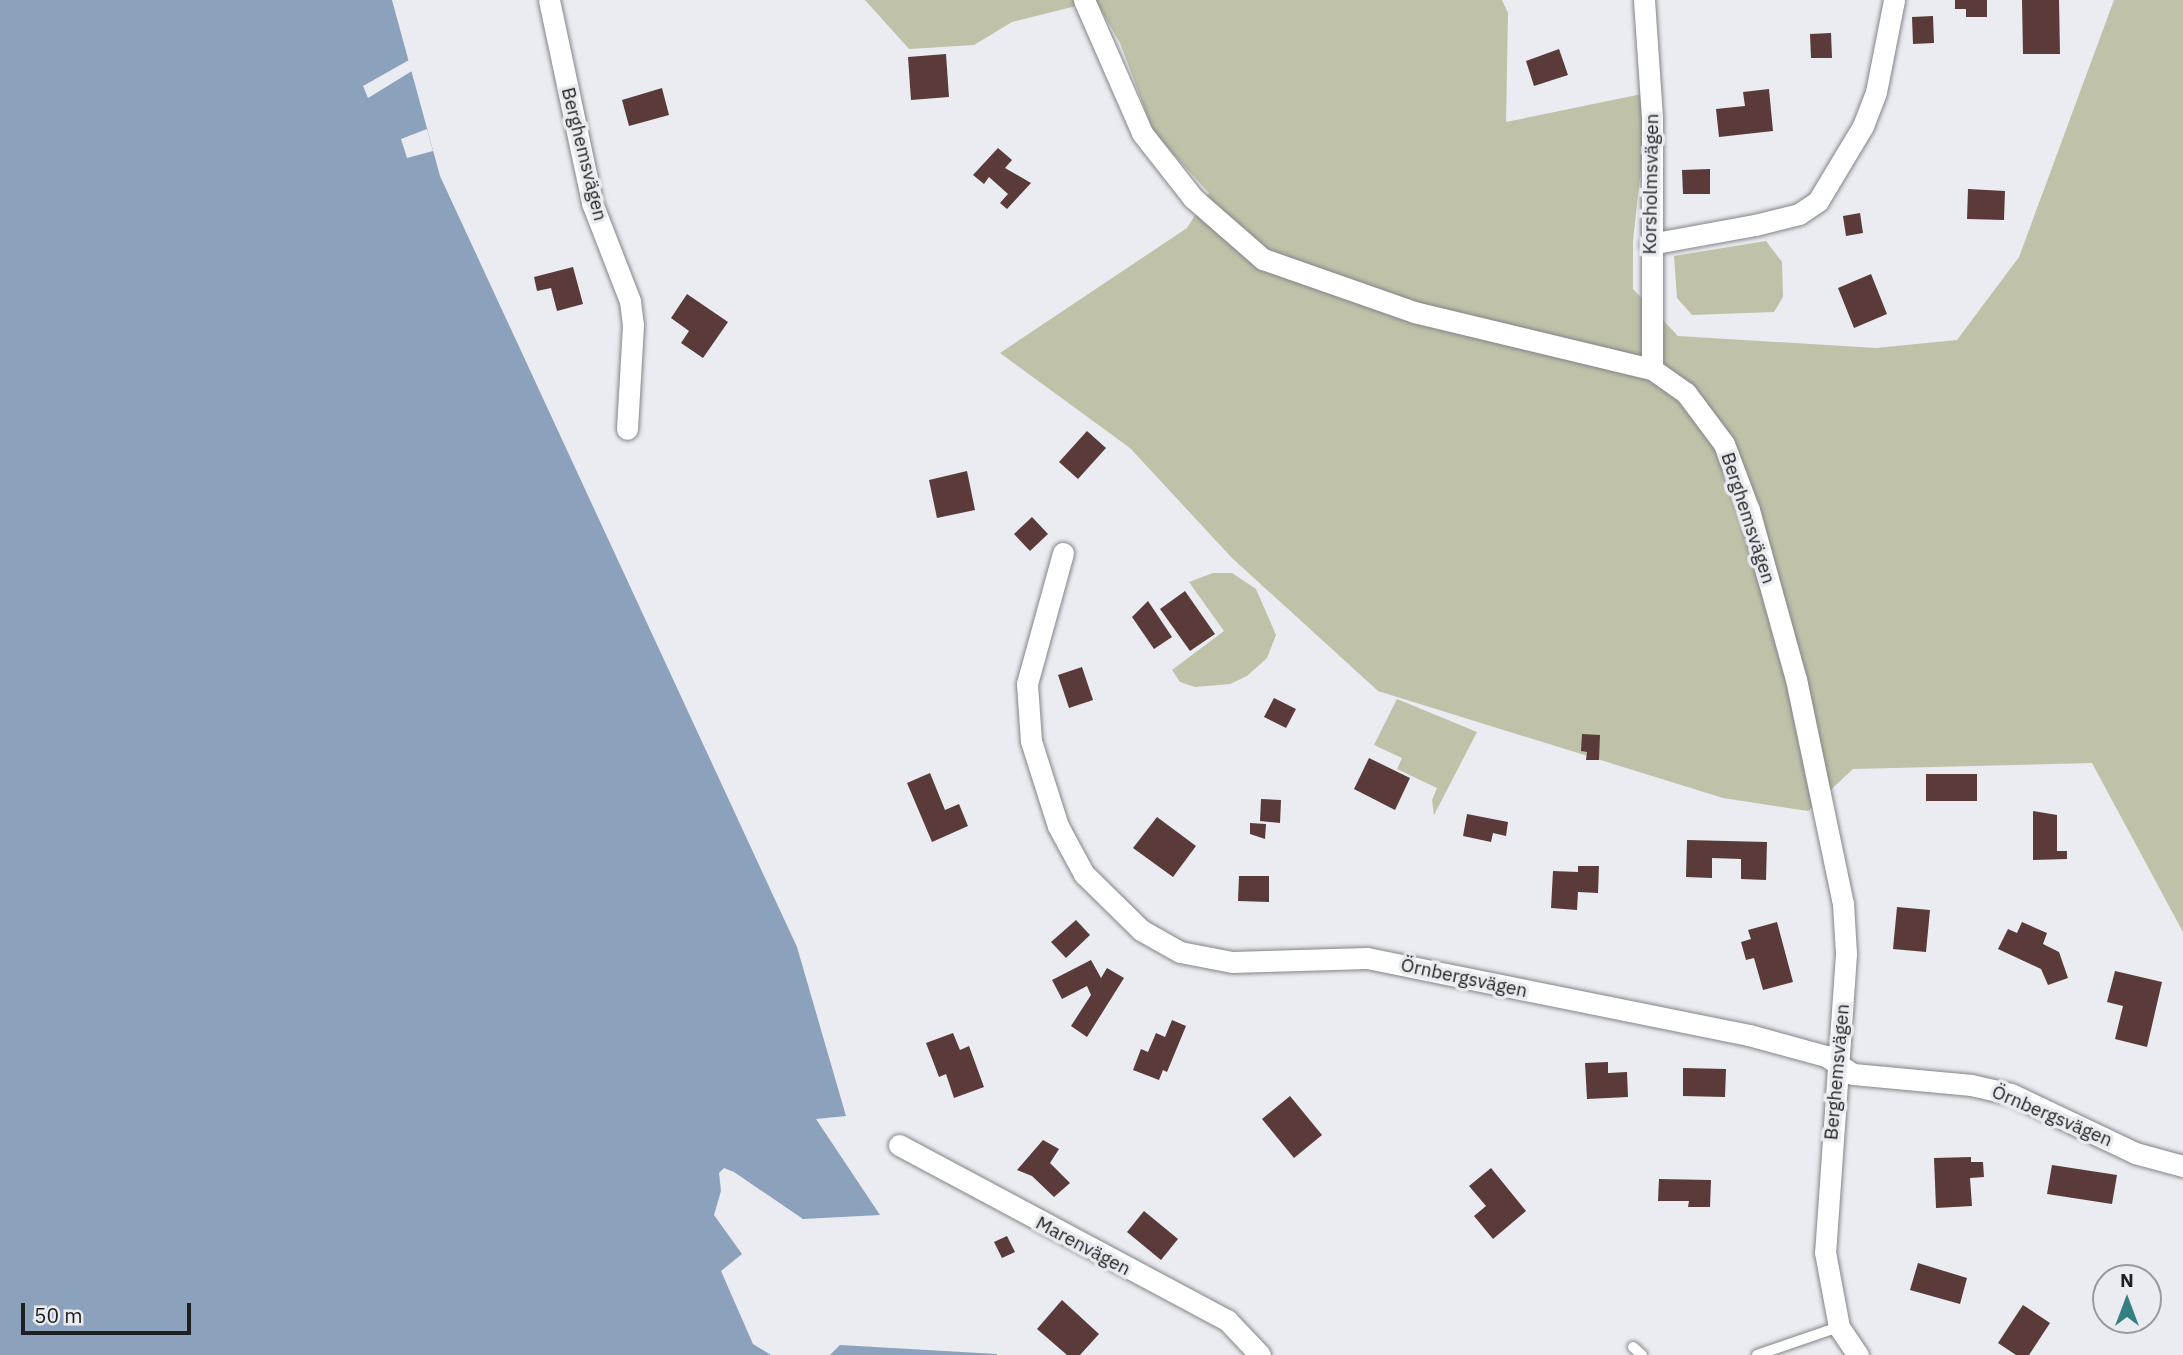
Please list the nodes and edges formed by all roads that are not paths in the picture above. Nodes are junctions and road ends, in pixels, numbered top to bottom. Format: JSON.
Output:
{"nodes":[{"id":1,"x":549,"y":0,"type":"edge"},
{"id":2,"x":1084,"y":0,"type":"edge"},
{"id":3,"x":1644,"y":0,"type":"edge"},
{"id":4,"x":1894,"y":0,"type":"edge"},
{"id":5,"x":1650,"y":244,"type":"junction"},
{"id":6,"x":1652,"y":369,"type":"junction"},
{"id":7,"x":627,"y":429,"type":"dead end"},
{"id":8,"x":1063,"y":553,"type":"dead end"},
{"id":9,"x":1839,"y":1065,"type":"junction"},
{"id":10,"x":899,"y":1145,"type":"dead end"},
{"id":11,"x":2183,"y":1166,"type":"edge"},
{"id":12,"x":1839,"y":1328,"type":"junction"},
{"id":13,"x":1633,"y":1347,"type":"dead end"},
{"id":14,"x":1260,"y":1355,"type":"edge"},
{"id":15,"x":1642,"y":1355,"type":"edge"},
{"id":16,"x":1757,"y":1355,"type":"edge"},
{"id":17,"x":1858,"y":1355,"type":"edge"}],
"edges":[{"from":1,"to":7,"type":"street","name":"Berghemsvägen"},
{"from":2,"to":6,"type":"street","name":"Berghemsvägen"},
{"from":3,"to":5,"type":"street","name":"Korsholmsvägen"},
{"from":4,"to":5,"type":"street"},
{"from":5,"to":6,"type":"street","name":"Korsholmsvägen"},
{"from":6,"to":9,"type":"street","name":"Berghemsvägen"},
{"from":8,"to":9,"type":"street","name":"Örnbergsvägen"},
{"from":9,"to":11,"type":"street","name":"Örnbergsvägen"},
{"from":9,"to":12,"type":"street","name":"Berghemsvägen"},
{"from":10,"to":14,"type":"street","name":"Marenvägen"},
{"from":12,"to":16,"type":"lane"},
{"from":12,"to":17,"type":"street","name":"Berghemsvägen"},
{"from":13,"to":15,"type":"lane"}]}
